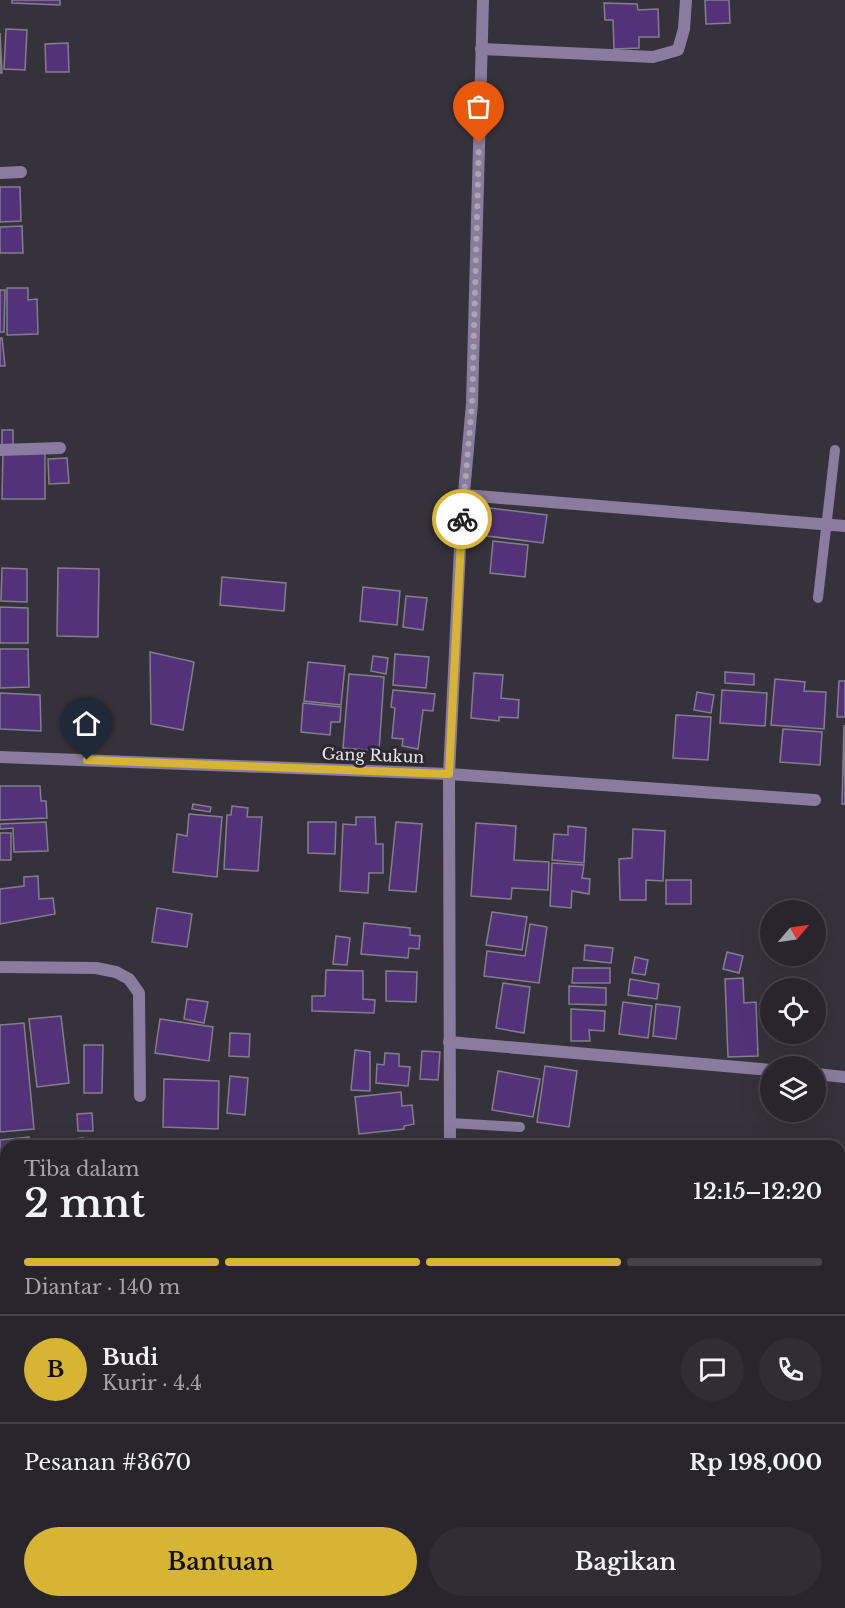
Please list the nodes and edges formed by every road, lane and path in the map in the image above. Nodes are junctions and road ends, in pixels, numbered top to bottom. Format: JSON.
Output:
{"nodes":[{"id":1,"x":483,"y":0,"type":"edge"},
{"id":2,"x":686,"y":0,"type":"edge"},
{"id":3,"x":481,"y":49,"type":"junction"},
{"id":4,"x":21,"y":172,"type":"dead end"},
{"id":5,"x":0,"y":173,"type":"edge"},
{"id":6,"x":60,"y":448,"type":"dead end"},
{"id":7,"x":0,"y":450,"type":"edge"},
{"id":8,"x":835,"y":450,"type":"dead end"},
{"id":9,"x":465,"y":495,"type":"junction"},
{"id":10,"x":827,"y":525,"type":"junction"},
{"id":11,"x":845,"y":526,"type":"edge"},
{"id":12,"x":818,"y":598,"type":"dead end"},
{"id":13,"x":0,"y":757,"type":"edge"},
{"id":14,"x":449,"y":774,"type":"junction"},
{"id":15,"x":815,"y":800,"type":"dead end"},
{"id":16,"x":0,"y":967,"type":"edge"},
{"id":17,"x":448,"y":1042,"type":"junction"},
{"id":18,"x":760,"y":1070,"type":"edge"},
{"id":19,"x":826,"y":1075,"type":"edge"},
{"id":20,"x":845,"y":1077,"type":"edge"},
{"id":21,"x":140,"y":1096,"type":"dead end"},
{"id":22,"x":450,"y":1123,"type":"junction"},
{"id":23,"x":520,"y":1127,"type":"dead end"},
{"id":24,"x":450,"y":1140,"type":"edge"}],
"edges":[{"from":1,"to":3,"type":"street"},
{"from":2,"to":3,"type":"street"},
{"from":3,"to":9,"type":"street"},
{"from":4,"to":5,"type":"street"},
{"from":6,"to":7,"type":"street"},
{"from":8,"to":10,"type":"lane"},
{"from":9,"to":10,"type":"street"},
{"from":9,"to":14,"type":"street"},
{"from":10,"to":11,"type":"street"},
{"from":10,"to":12,"type":"lane"},
{"from":13,"to":14,"type":"street","name":"Gang Rukun"},
{"from":14,"to":15,"type":"street","name":"Gang Rukun"},
{"from":14,"to":17,"type":"street"},
{"from":16,"to":21,"type":"street"},
{"from":17,"to":18,"type":"street"},
{"from":17,"to":22,"type":"street"},
{"from":19,"to":20,"type":"street"},
{"from":22,"to":23,"type":"lane"},
{"from":22,"to":24,"type":"street"}]}
